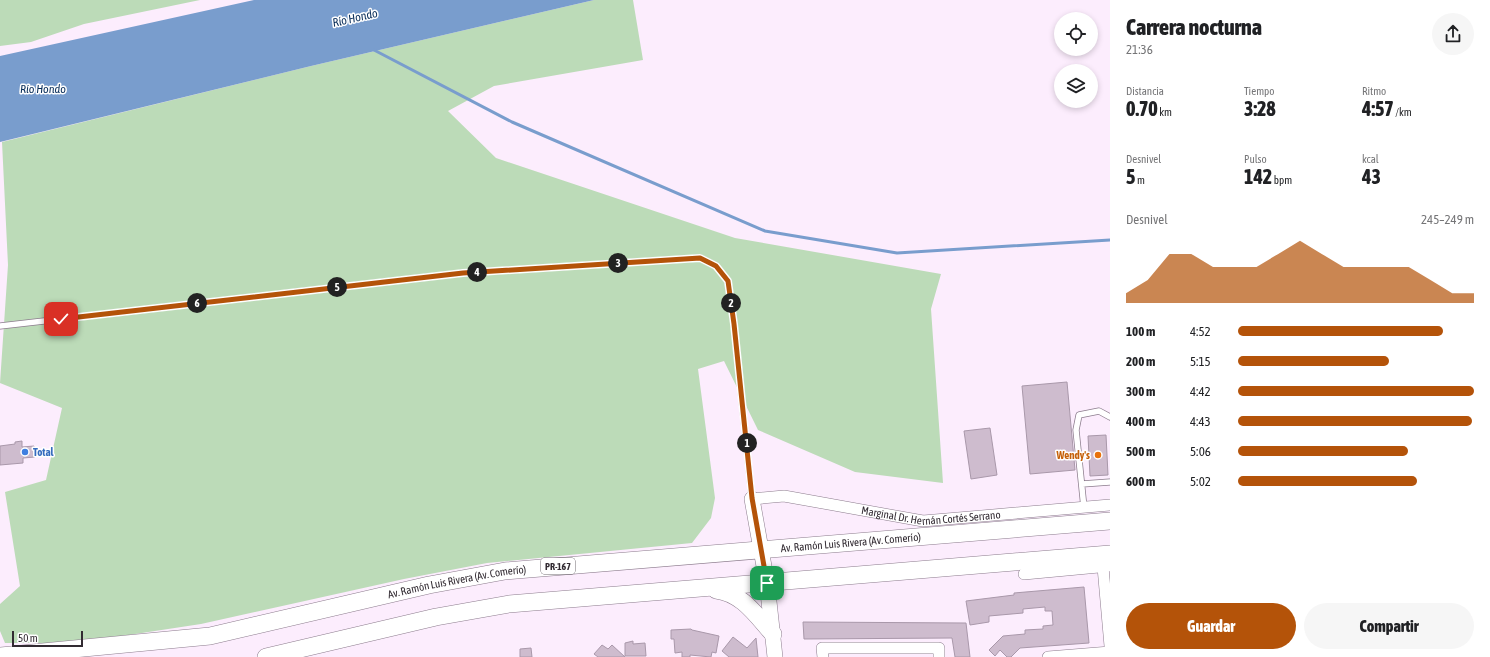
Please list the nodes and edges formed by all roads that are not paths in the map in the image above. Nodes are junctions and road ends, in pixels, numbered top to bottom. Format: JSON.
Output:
{"nodes":[{"id":1,"x":0,"y":326,"type":"edge"},
{"id":2,"x":1110,"y":417,"type":"edge"},
{"id":3,"x":1110,"y":482,"type":"edge"},
{"id":4,"x":1082,"y":484,"type":"junction"},
{"id":5,"x":752,"y":498,"type":"junction"},
{"id":6,"x":1110,"y":506,"type":"edge"},
{"id":7,"x":1084,"y":508,"type":"junction"},
{"id":8,"x":1110,"y":521,"type":"edge"},
{"id":9,"x":760,"y":550,"type":"junction"},
{"id":10,"x":1108,"y":562,"type":"edge"},
{"id":11,"x":1024,"y":574,"type":"dead end"},
{"id":12,"x":767,"y":583,"type":"junction"},
{"id":13,"x":696,"y":588,"type":"junction"},
{"id":14,"x":773,"y":634,"type":"junction"},
{"id":15,"x":1110,"y":646,"type":"edge"},
{"id":16,"x":1110,"y":652,"type":"edge"},
{"id":17,"x":4,"y":654,"type":"edge"},
{"id":18,"x":266,"y":657,"type":"edge"},
{"id":19,"x":775,"y":657,"type":"edge"},
{"id":20,"x":823,"y":657,"type":"edge"},
{"id":21,"x":939,"y":657,"type":"edge"},
{"id":22,"x":1048,"y":657,"type":"edge"}],
"edges":[{"from":1,"to":5,"type":"lane"},
{"from":2,"to":4,"type":"lane"},
{"from":3,"to":4,"type":"lane"},
{"from":4,"to":7,"type":"lane"},
{"from":5,"to":7,"type":"street","name":"Marginal Dr. Hernán Cortés Serrano"},
{"from":5,"to":9,"type":"street"},
{"from":6,"to":7,"type":"street","name":"Marginal Dr. Hernán Cortés Serrano"},
{"from":8,"to":9,"type":"main road","name":"Av. Ramón Luis Rivera (Av. Comerío)","number":"PR-167"},
{"from":9,"to":12,"type":"street"},
{"from":9,"to":17,"type":"main road","name":"Av. Ramón Luis Rivera (Av. Comerío)","number":"PR-167"},
{"from":10,"to":11,"type":"street"},
{"from":10,"to":12,"type":"main road"},
{"from":10,"to":15,"type":"street"},
{"from":12,"to":13,"type":"main road"},
{"from":12,"to":14,"type":"street"},
{"from":13,"to":14,"type":"main road"},
{"from":13,"to":18,"type":"main road"},
{"from":14,"to":19,"type":"street"},
{"from":16,"to":22,"type":"street"},
{"from":20,"to":21,"type":"street"}]}
